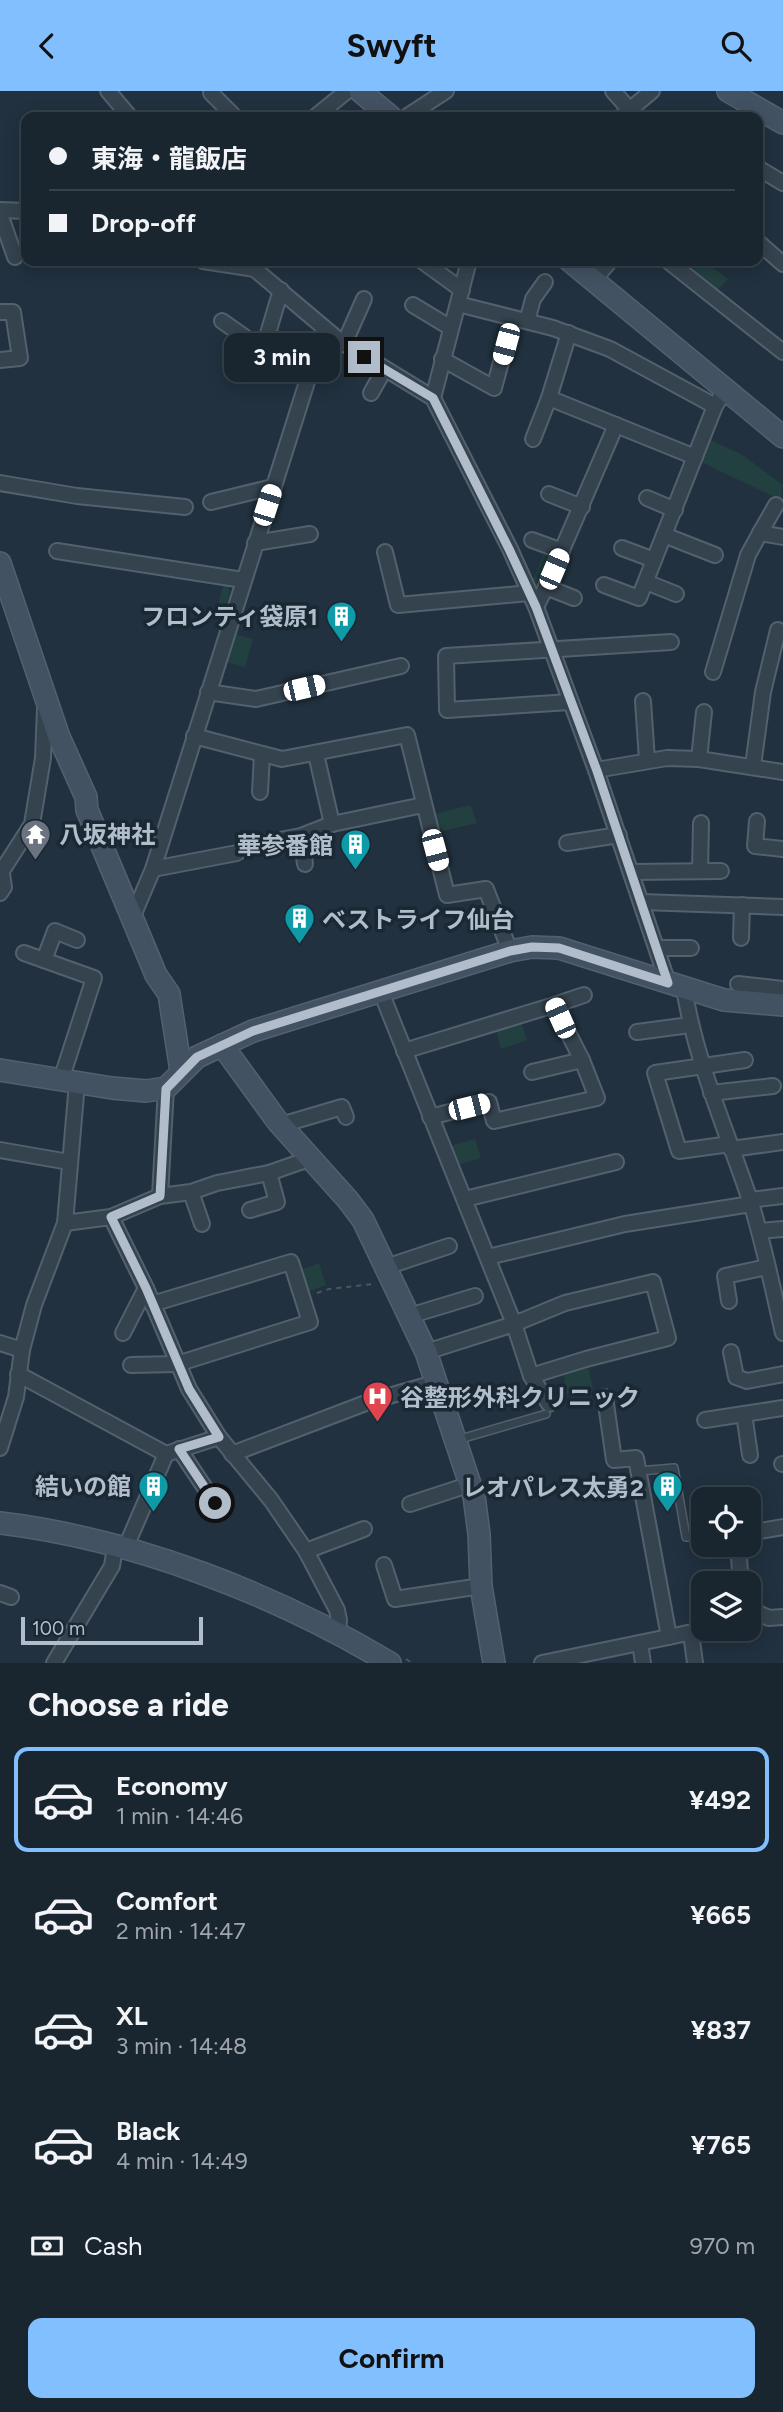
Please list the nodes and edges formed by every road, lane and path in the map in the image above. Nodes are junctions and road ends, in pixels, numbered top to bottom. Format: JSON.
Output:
{"nodes":[{"id":1,"x":213,"y":91,"type":"edge"},
{"id":2,"x":347,"y":91,"type":"edge"},
{"id":3,"x":360,"y":91,"type":"edge"},
{"id":4,"x":446,"y":91,"type":"edge"},
{"id":5,"x":613,"y":91,"type":"edge"},
{"id":6,"x":652,"y":91,"type":"edge"},
{"id":7,"x":728,"y":91,"type":"edge"},
{"id":8,"x":114,"y":93,"type":"edge"},
{"id":9,"x":127,"y":112,"type":"edge"},
{"id":10,"x":230,"y":112,"type":"edge"},
{"id":11,"x":321,"y":112,"type":"edge"},
{"id":12,"x":385,"y":112,"type":"edge"},
{"id":13,"x":414,"y":112,"type":"edge"},
{"id":14,"x":625,"y":112,"type":"edge"},
{"id":15,"x":628,"y":112,"type":"edge"},
{"id":16,"x":783,"y":124,"type":"edge"},
{"id":17,"x":763,"y":171,"type":"edge"},
{"id":18,"x":783,"y":183,"type":"edge"},
{"id":19,"x":21,"y":211,"type":"edge"},
{"id":20,"x":0,"y":212,"type":"edge"},
{"id":21,"x":763,"y":246,"type":"edge"},
{"id":22,"x":15,"y":257,"type":"dead end"},
{"id":23,"x":783,"y":264,"type":"edge"},
{"id":24,"x":251,"y":266,"type":"edge"},
{"id":25,"x":427,"y":266,"type":"edge"},
{"id":26,"x":468,"y":266,"type":"edge"},
{"id":27,"x":575,"y":266,"type":"edge"},
{"id":28,"x":606,"y":266,"type":"edge"},
{"id":29,"x":674,"y":266,"type":"edge"},
{"id":30,"x":593,"y":281,"type":"junction"},
{"id":31,"x":545,"y":282,"type":"dead end"},
{"id":32,"x":281,"y":290,"type":"junction"},
{"id":33,"x":460,"y":297,"type":"junction"},
{"id":34,"x":364,"y":299,"type":"dead end"},
{"id":35,"x":413,"y":305,"type":"dead end"},
{"id":36,"x":0,"y":312,"type":"edge"},
{"id":37,"x":520,"y":319,"type":"junction"},
{"id":38,"x":222,"y":321,"type":"dead end"},
{"id":39,"x":324,"y":328,"type":"junction"},
{"id":40,"x":451,"y":328,"type":"junction"},
{"id":41,"x":569,"y":333,"type":"junction"},
{"id":42,"x":344,"y":344,"type":"junction"},
{"id":43,"x":783,"y":352,"type":"edge"},
{"id":44,"x":442,"y":359,"type":"junction"},
{"id":45,"x":0,"y":360,"type":"edge"},
{"id":46,"x":384,"y":370,"type":"junction"},
{"id":47,"x":371,"y":393,"type":"dead end"},
{"id":48,"x":433,"y":398,"type":"junction"},
{"id":49,"x":549,"y":398,"type":"junction"},
{"id":50,"x":720,"y":398,"type":"junction"},
{"id":51,"x":616,"y":425,"type":"junction"},
{"id":52,"x":783,"y":437,"type":"edge"},
{"id":53,"x":533,"y":439,"type":"dead end"},
{"id":54,"x":695,"y":457,"type":"junction"},
{"id":55,"x":0,"y":483,"type":"edge"},
{"id":56,"x":273,"y":487,"type":"junction"},
{"id":57,"x":549,"y":494,"type":"dead end"},
{"id":58,"x":647,"y":498,"type":"dead end"},
{"id":59,"x":211,"y":502,"type":"dead end"},
{"id":60,"x":776,"y":505,"type":"dead end"},
{"id":61,"x":184,"y":507,"type":"dead end"},
{"id":62,"x":582,"y":507,"type":"junction"},
{"id":63,"x":675,"y":510,"type":"junction"},
{"id":64,"x":760,"y":533,"type":"junction"},
{"id":65,"x":310,"y":534,"type":"dead end"},
{"id":66,"x":664,"y":535,"type":"junction"},
{"id":67,"x":783,"y":537,"type":"edge"},
{"id":68,"x":532,"y":540,"type":"dead end"},
{"id":69,"x":256,"y":543,"type":"junction"},
{"id":70,"x":622,"y":548,"type":"dead end"},
{"id":71,"x":57,"y":551,"type":"dead end"},
{"id":72,"x":562,"y":551,"type":"junction"},
{"id":73,"x":385,"y":552,"type":"dead end"},
{"id":74,"x":715,"y":555,"type":"dead end"},
{"id":75,"x":654,"y":560,"type":"junction"},
{"id":76,"x":0,"y":563,"type":"edge"},
{"id":77,"x":243,"y":580,"type":"junction"},
{"id":78,"x":646,"y":582,"type":"junction"},
{"id":79,"x":604,"y":585,"type":"dead end"},
{"id":80,"x":547,"y":587,"type":"junction"},
{"id":81,"x":529,"y":593,"type":"junction"},
{"id":82,"x":676,"y":594,"type":"dead end"},
{"id":83,"x":573,"y":598,"type":"dead end"},
{"id":84,"x":536,"y":607,"type":"junction"},
{"id":85,"x":778,"y":630,"type":"dead end"},
{"id":86,"x":671,"y":642,"type":"dead end"},
{"id":87,"x":551,"y":650,"type":"junction"},
{"id":88,"x":401,"y":666,"type":"dead end"},
{"id":89,"x":713,"y":671,"type":"dead end"},
{"id":90,"x":208,"y":692,"type":"junction"},
{"id":91,"x":45,"y":696,"type":"junction"},
{"id":92,"x":643,"y":701,"type":"dead end"},
{"id":93,"x":570,"y":702,"type":"junction"},
{"id":94,"x":704,"y":712,"type":"dead end"},
{"id":95,"x":194,"y":736,"type":"junction"},
{"id":96,"x":262,"y":754,"type":"junction"},
{"id":97,"x":316,"y":754,"type":"junction"},
{"id":98,"x":699,"y":759,"type":"junction"},
{"id":99,"x":648,"y":760,"type":"junction"},
{"id":100,"x":753,"y":767,"type":"junction"},
{"id":101,"x":597,"y":771,"type":"junction"},
{"id":102,"x":783,"y":772,"type":"edge"},
{"id":103,"x":260,"y":792,"type":"dead end"},
{"id":104,"x":423,"y":805,"type":"junction"},
{"id":105,"x":757,"y":821,"type":"dead end"},
{"id":106,"x":701,"y":823,"type":"dead end"},
{"id":107,"x":332,"y":824,"type":"junction"},
{"id":108,"x":619,"y":835,"type":"junction"},
{"id":109,"x":302,"y":836,"type":"junction"},
{"id":110,"x":568,"y":842,"type":"dead end"},
{"id":111,"x":258,"y":843,"type":"dead end"},
{"id":112,"x":783,"y":849,"type":"edge"},
{"id":113,"x":237,"y":853,"type":"dead end"},
{"id":114,"x":305,"y":864,"type":"dead end"},
{"id":115,"x":153,"y":869,"type":"junction"},
{"id":116,"x":700,"y":871,"type":"junction"},
{"id":117,"x":721,"y":871,"type":"dead end"},
{"id":118,"x":632,"y":872,"type":"junction"},
{"id":119,"x":1,"y":874,"type":"edge"},
{"id":120,"x":0,"y":893,"type":"edge"},
{"id":121,"x":642,"y":902,"type":"junction"},
{"id":122,"x":742,"y":905,"type":"junction"},
{"id":123,"x":783,"y":907,"type":"edge"},
{"id":124,"x":133,"y":916,"type":"junction"},
{"id":125,"x":741,"y":938,"type":"dead end"},
{"id":126,"x":78,"y":940,"type":"dead end"},
{"id":127,"x":658,"y":948,"type":"junction"},
{"id":128,"x":691,"y":948,"type":"dead end"},
{"id":129,"x":510,"y":951,"type":"junction"},
{"id":130,"x":24,"y":953,"type":"dead end"},
{"id":131,"x":44,"y":960,"type":"junction"},
{"id":132,"x":738,"y":984,"type":"dead end"},
{"id":133,"x":676,"y":985,"type":"junction"},
{"id":134,"x":783,"y":989,"type":"edge"},
{"id":135,"x":381,"y":992,"type":"junction"},
{"id":136,"x":584,"y":995,"type":"dead end"},
{"id":137,"x":770,"y":998,"type":"edge"},
{"id":138,"x":554,"y":1005,"type":"junction"},
{"id":139,"x":690,"y":1025,"type":"junction"},
{"id":140,"x":637,"y":1032,"type":"dead end"},
{"id":141,"x":222,"y":1045,"type":"junction"},
{"id":142,"x":404,"y":1051,"type":"junction"},
{"id":143,"x":582,"y":1060,"type":"junction"},
{"id":144,"x":745,"y":1060,"type":"dead end"},
{"id":145,"x":701,"y":1066,"type":"junction"},
{"id":146,"x":0,"y":1070,"type":"edge"},
{"id":147,"x":181,"y":1071,"type":"junction"},
{"id":148,"x":532,"y":1072,"type":"dead end"},
{"id":149,"x":69,"y":1081,"type":"junction"},
{"id":150,"x":773,"y":1086,"type":"dead end"},
{"id":151,"x":166,"y":1089,"type":"junction"},
{"id":152,"x":711,"y":1093,"type":"junction"},
{"id":153,"x":346,"y":1117,"type":"dead end"},
{"id":154,"x":429,"y":1117,"type":"junction"},
{"id":155,"x":281,"y":1125,"type":"junction"},
{"id":156,"x":783,"y":1142,"type":"edge"},
{"id":157,"x":731,"y":1146,"type":"junction"},
{"id":158,"x":0,"y":1150,"type":"edge"},
{"id":159,"x":309,"y":1159,"type":"junction"},
{"id":160,"x":69,"y":1162,"type":"junction"},
{"id":161,"x":616,"y":1162,"type":"dead end"},
{"id":162,"x":269,"y":1173,"type":"junction"},
{"id":163,"x":191,"y":1192,"type":"junction"},
{"id":164,"x":160,"y":1196,"type":"junction"},
{"id":165,"x":783,"y":1196,"type":"edge"},
{"id":166,"x":465,"y":1199,"type":"junction"},
{"id":167,"x":750,"y":1202,"type":"junction"},
{"id":168,"x":250,"y":1210,"type":"dead end"},
{"id":169,"x":111,"y":1217,"type":"junction"},
{"id":170,"x":65,"y":1223,"type":"junction"},
{"id":171,"x":202,"y":1224,"type":"dead end"},
{"id":172,"x":783,"y":1229,"type":"edge"},
{"id":173,"x":759,"y":1231,"type":"junction"},
{"id":174,"x":449,"y":1246,"type":"dead end"},
{"id":175,"x":488,"y":1257,"type":"junction"},
{"id":176,"x":767,"y":1268,"type":"junction"},
{"id":177,"x":390,"y":1274,"type":"junction"},
{"id":178,"x":146,"y":1288,"type":"junction"},
{"id":179,"x":475,"y":1296,"type":"dead end"},
{"id":180,"x":303,"y":1298,"type":"junction"},
{"id":181,"x":729,"y":1301,"type":"dead end"},
{"id":182,"x":152,"y":1304,"type":"junction"},
{"id":183,"x":409,"y":1316,"type":"junction"},
{"id":184,"x":514,"y":1324,"type":"junction"},
{"id":185,"x":123,"y":1333,"type":"dead end"},
{"id":186,"x":783,"y":1333,"type":"edge"},
{"id":187,"x":0,"y":1343,"type":"edge"},
{"id":188,"x":22,"y":1350,"type":"junction"},
{"id":189,"x":426,"y":1352,"type":"junction"},
{"id":190,"x":731,"y":1352,"type":"dead end"},
{"id":191,"x":177,"y":1364,"type":"junction"},
{"id":192,"x":131,"y":1365,"type":"dead end"},
{"id":193,"x":18,"y":1374,"type":"junction"},
{"id":194,"x":783,"y":1374,"type":"edge"},
{"id":195,"x":531,"y":1376,"type":"junction"},
{"id":196,"x":438,"y":1382,"type":"junction"},
{"id":197,"x":605,"y":1397,"type":"dead end"},
{"id":198,"x":783,"y":1408,"type":"edge"},
{"id":199,"x":547,"y":1409,"type":"joint"},
{"id":200,"x":744,"y":1415,"type":"junction"},
{"id":201,"x":705,"y":1420,"type":"dead end"},
{"id":202,"x":219,"y":1437,"type":"junction"},
{"id":203,"x":457,"y":1440,"type":"junction"},
{"id":204,"x":0,"y":1448,"type":"edge"},
{"id":205,"x":172,"y":1451,"type":"junction"},
{"id":206,"x":232,"y":1454,"type":"junction"},
{"id":207,"x":750,"y":1455,"type":"dead end"},
{"id":208,"x":639,"y":1471,"type":"junction"},
{"id":209,"x":471,"y":1484,"type":"junction"},
{"id":210,"x":215,"y":1503,"type":"dead end"},
{"id":211,"x":410,"y":1504,"type":"dead end"},
{"id":212,"x":0,"y":1523,"type":"edge"},
{"id":213,"x":783,"y":1527,"type":"edge"},
{"id":214,"x":364,"y":1528,"type":"dead end"},
{"id":215,"x":761,"y":1531,"type":"edge"},
{"id":216,"x":691,"y":1537,"type":"edge"},
{"id":217,"x":120,"y":1548,"type":"junction"},
{"id":218,"x":306,"y":1551,"type":"junction"},
{"id":219,"x":384,"y":1565,"type":"dead end"},
{"id":220,"x":481,"y":1586,"type":"junction"},
{"id":221,"x":761,"y":1614,"type":"edge"},
{"id":222,"x":783,"y":1617,"type":"edge"},
{"id":223,"x":691,"y":1633,"type":"edge"},
{"id":224,"x":347,"y":1637,"type":"junction"},
{"id":225,"x":669,"y":1637,"type":"junction"},
{"id":226,"x":692,"y":1641,"type":"edge"},
{"id":227,"x":640,"y":1643,"type":"junction"},
{"id":228,"x":54,"y":1663,"type":"edge"},
{"id":229,"x":365,"y":1663,"type":"edge"},
{"id":230,"x":390,"y":1663,"type":"edge"},
{"id":231,"x":494,"y":1663,"type":"edge"},
{"id":232,"x":542,"y":1663,"type":"edge"},
{"id":233,"x":643,"y":1663,"type":"edge"},
{"id":234,"x":695,"y":1663,"type":"edge"}],
"edges":[{"from":1,"to":10,"type":"street"},
{"from":2,"to":11,"type":"street"},
{"from":3,"to":12,"type":"street"},
{"from":4,"to":13,"type":"street"},
{"from":5,"to":14,"type":"street"},
{"from":6,"to":15,"type":"street"},
{"from":7,"to":16,"type":"street"},
{"from":8,"to":9,"type":"street"},
{"from":17,"to":18,"type":"street"},
{"from":19,"to":20,"type":"street"},
{"from":20,"to":22,"type":"street"},
{"from":21,"to":23,"type":"street"},
{"from":24,"to":32,"type":"street"},
{"from":25,"to":33,"type":"street"},
{"from":26,"to":33,"type":"street"},
{"from":27,"to":30,"type":"street"},
{"from":28,"to":30,"type":"street"},
{"from":29,"to":43,"type":"street"},
{"from":30,"to":50,"type":"street"},
{"from":31,"to":37,"type":"street"},
{"from":32,"to":38,"type":"street"},
{"from":32,"to":39,"type":"street"},
{"from":33,"to":37,"type":"street"},
{"from":33,"to":40,"type":"street"},
{"from":34,"to":42,"type":"street"},
{"from":35,"to":40,"type":"street"},
{"from":36,"to":45,"type":"street"},
{"from":37,"to":41,"type":"street"},
{"from":37,"to":44,"type":"street"},
{"from":39,"to":42,"type":"street"},
{"from":39,"to":56,"type":"street"},
{"from":40,"to":44,"type":"street"},
{"from":41,"to":49,"type":"street"},
{"from":41,"to":50,"type":"street"},
{"from":42,"to":46,"type":"street"},
{"from":44,"to":48,"type":"street"},
{"from":46,"to":47,"type":"street"},
{"from":46,"to":48,"type":"street"},
{"from":48,"to":81,"type":"street"},
{"from":49,"to":51,"type":"street"},
{"from":49,"to":53,"type":"street"},
{"from":50,"to":52,"type":"street"},
{"from":50,"to":54,"type":"street"},
{"from":51,"to":54,"type":"street"},
{"from":51,"to":62,"type":"street"},
{"from":54,"to":63,"type":"street"},
{"from":55,"to":61,"type":"street"},
{"from":56,"to":59,"type":"street"},
{"from":56,"to":69,"type":"street"},
{"from":57,"to":62,"type":"street"},
{"from":58,"to":63,"type":"street"},
{"from":60,"to":64,"type":"street"},
{"from":62,"to":72,"type":"street"},
{"from":63,"to":66,"type":"street"},
{"from":64,"to":67,"type":"street"},
{"from":64,"to":89,"type":"street"},
{"from":65,"to":69,"type":"street"},
{"from":66,"to":74,"type":"street"},
{"from":66,"to":75,"type":"street"},
{"from":68,"to":72,"type":"street"},
{"from":69,"to":77,"type":"street"},
{"from":70,"to":75,"type":"street"},
{"from":71,"to":77,"type":"street"},
{"from":72,"to":80,"type":"street"},
{"from":73,"to":81,"type":"street"},
{"from":75,"to":78,"type":"street"},
{"from":76,"to":91,"type":"street"},
{"from":77,"to":90,"type":"street"},
{"from":78,"to":79,"type":"street"},
{"from":78,"to":82,"type":"street"},
{"from":80,"to":83,"type":"street"},
{"from":80,"to":84,"type":"street"},
{"from":81,"to":84,"type":"street"},
{"from":84,"to":87,"type":"street"},
{"from":85,"to":100,"type":"street"},
{"from":86,"to":87,"type":"street"},
{"from":87,"to":93,"type":"street"},
{"from":87,"to":93,"type":"street"},
{"from":88,"to":90,"type":"street"},
{"from":90,"to":95,"type":"street"},
{"from":91,"to":119,"type":"street"},
{"from":91,"to":124,"type":"street"},
{"from":92,"to":99,"type":"street"},
{"from":93,"to":101,"type":"street"},
{"from":94,"to":98,"type":"street"},
{"from":95,"to":96,"type":"street"},
{"from":95,"to":115,"type":"street"},
{"from":96,"to":97,"type":"street"},
{"from":96,"to":103,"type":"street"},
{"from":97,"to":104,"type":"street"},
{"from":97,"to":107,"type":"street"},
{"from":98,"to":99,"type":"street"},
{"from":98,"to":100,"type":"street"},
{"from":99,"to":101,"type":"street"},
{"from":100,"to":102,"type":"street"},
{"from":101,"to":108,"type":"street"},
{"from":104,"to":107,"type":"street"},
{"from":104,"to":129,"type":"street"},
{"from":105,"to":112,"type":"street"},
{"from":106,"to":116,"type":"street"},
{"from":107,"to":109,"type":"street"},
{"from":108,"to":110,"type":"street"},
{"from":108,"to":118,"type":"street"},
{"from":109,"to":111,"type":"street"},
{"from":109,"to":114,"type":"street"},
{"from":113,"to":115,"type":"street"},
{"from":115,"to":124,"type":"street"},
{"from":116,"to":117,"type":"street"},
{"from":116,"to":118,"type":"street"},
{"from":118,"to":121,"type":"street"},
{"from":119,"to":120,"type":"street"},
{"from":121,"to":122,"type":"street"},
{"from":121,"to":127,"type":"street"},
{"from":122,"to":123,"type":"street"},
{"from":122,"to":125,"type":"street"},
{"from":124,"to":147,"type":"street"},
{"from":126,"to":131,"type":"street"},
{"from":127,"to":128,"type":"street"},
{"from":127,"to":133,"type":"street"},
{"from":129,"to":133,"type":"street"},
{"from":129,"to":135,"type":"street"},
{"from":130,"to":131,"type":"street"},
{"from":131,"to":149,"type":"street"},
{"from":132,"to":137,"type":"street"},
{"from":133,"to":137,"type":"street"},
{"from":133,"to":139,"type":"street"},
{"from":134,"to":137,"type":"street"},
{"from":135,"to":141,"type":"street"},
{"from":135,"to":142,"type":"street"},
{"from":136,"to":138,"type":"street"},
{"from":138,"to":142,"type":"street"},
{"from":138,"to":143,"type":"street"},
{"from":139,"to":140,"type":"street"},
{"from":139,"to":145,"type":"street"},
{"from":141,"to":147,"type":"street"},
{"from":141,"to":155,"type":"street"},
{"from":142,"to":154,"type":"street"},
{"from":143,"to":148,"type":"street"},
{"from":143,"to":154,"type":"street"},
{"from":144,"to":145,"type":"street"},
{"from":145,"to":152,"type":"street"},
{"from":145,"to":157,"type":"street"},
{"from":146,"to":149,"type":"street"},
{"from":147,"to":151,"type":"street"},
{"from":149,"to":151,"type":"street"},
{"from":149,"to":160,"type":"street"},
{"from":150,"to":152,"type":"street"},
{"from":151,"to":164,"type":"street"},
{"from":152,"to":157,"type":"street"},
{"from":153,"to":155,"type":"street"},
{"from":154,"to":166,"type":"street"},
{"from":155,"to":159,"type":"street"},
{"from":156,"to":157,"type":"street"},
{"from":157,"to":167,"type":"street"},
{"from":158,"to":160,"type":"street"},
{"from":159,"to":162,"type":"street"},
{"from":159,"to":177,"type":"street"},
{"from":160,"to":170,"type":"street"},
{"from":161,"to":166,"type":"street"},
{"from":162,"to":163,"type":"street"},
{"from":162,"to":168,"type":"street"},
{"from":163,"to":164,"type":"street"},
{"from":163,"to":171,"type":"street"},
{"from":164,"to":169,"type":"street"},
{"from":165,"to":167,"type":"street"},
{"from":166,"to":175,"type":"street"},
{"from":167,"to":173,"type":"street"},
{"from":167,"to":175,"type":"street"},
{"from":169,"to":170,"type":"street"},
{"from":169,"to":178,"type":"street"},
{"from":170,"to":188,"type":"street"},
{"from":172,"to":173,"type":"street"},
{"from":173,"to":176,"type":"street"},
{"from":174,"to":177,"type":"street"},
{"from":175,"to":184,"type":"street"},
{"from":176,"to":181,"type":"street"},
{"from":176,"to":186,"type":"street"},
{"from":177,"to":180,"type":"path"},
{"from":177,"to":183,"type":"street"},
{"from":178,"to":182,"type":"street"},
{"from":178,"to":185,"type":"street"},
{"from":179,"to":183,"type":"street"},
{"from":180,"to":182,"type":"street"},
{"from":180,"to":191,"type":"street"},
{"from":182,"to":191,"type":"street"},
{"from":183,"to":189,"type":"street"},
{"from":184,"to":189,"type":"street"},
{"from":184,"to":195,"type":"street"},
{"from":184,"to":195,"type":"street"},
{"from":187,"to":188,"type":"street"},
{"from":188,"to":193,"type":"street"},
{"from":189,"to":196,"type":"street"},
{"from":190,"to":194,"type":"street"},
{"from":191,"to":192,"type":"street"},
{"from":191,"to":202,"type":"street"},
{"from":193,"to":204,"type":"street"},
{"from":193,"to":205,"type":"street"},
{"from":195,"to":199,"type":"street"},
{"from":196,"to":203,"type":"street"},
{"from":196,"to":206,"type":"street"},
{"from":197,"to":208,"type":"street"},
{"from":198,"to":200,"type":"street"},
{"from":199,"to":203,"type":"lane"},
{"from":200,"to":201,"type":"street"},
{"from":200,"to":207,"type":"street"},
{"from":202,"to":205,"type":"street"},
{"from":202,"to":206,"type":"street"},
{"from":203,"to":209,"type":"street"},
{"from":205,"to":210,"type":"street"},
{"from":205,"to":217,"type":"street"},
{"from":206,"to":218,"type":"street"},
{"from":208,"to":216,"type":"lane"},
{"from":208,"to":225,"type":"street"},
{"from":209,"to":211,"type":"street"},
{"from":209,"to":220,"type":"street"},
{"from":212,"to":217,"type":"street"},
{"from":213,"to":215,"type":"street"},
{"from":214,"to":218,"type":"street"},
{"from":217,"to":224,"type":"street"},
{"from":217,"to":228,"type":"street"},
{"from":218,"to":224,"type":"street"},
{"from":219,"to":220,"type":"street"},
{"from":220,"to":231,"type":"street"},
{"from":221,"to":222,"type":"street"},
{"from":223,"to":225,"type":"street"},
{"from":224,"to":229,"type":"street"},
{"from":224,"to":230,"type":"street"},
{"from":225,"to":227,"type":"street"},
{"from":226,"to":234,"type":"street"},
{"from":227,"to":232,"type":"street"},
{"from":227,"to":233,"type":"street"}]}
